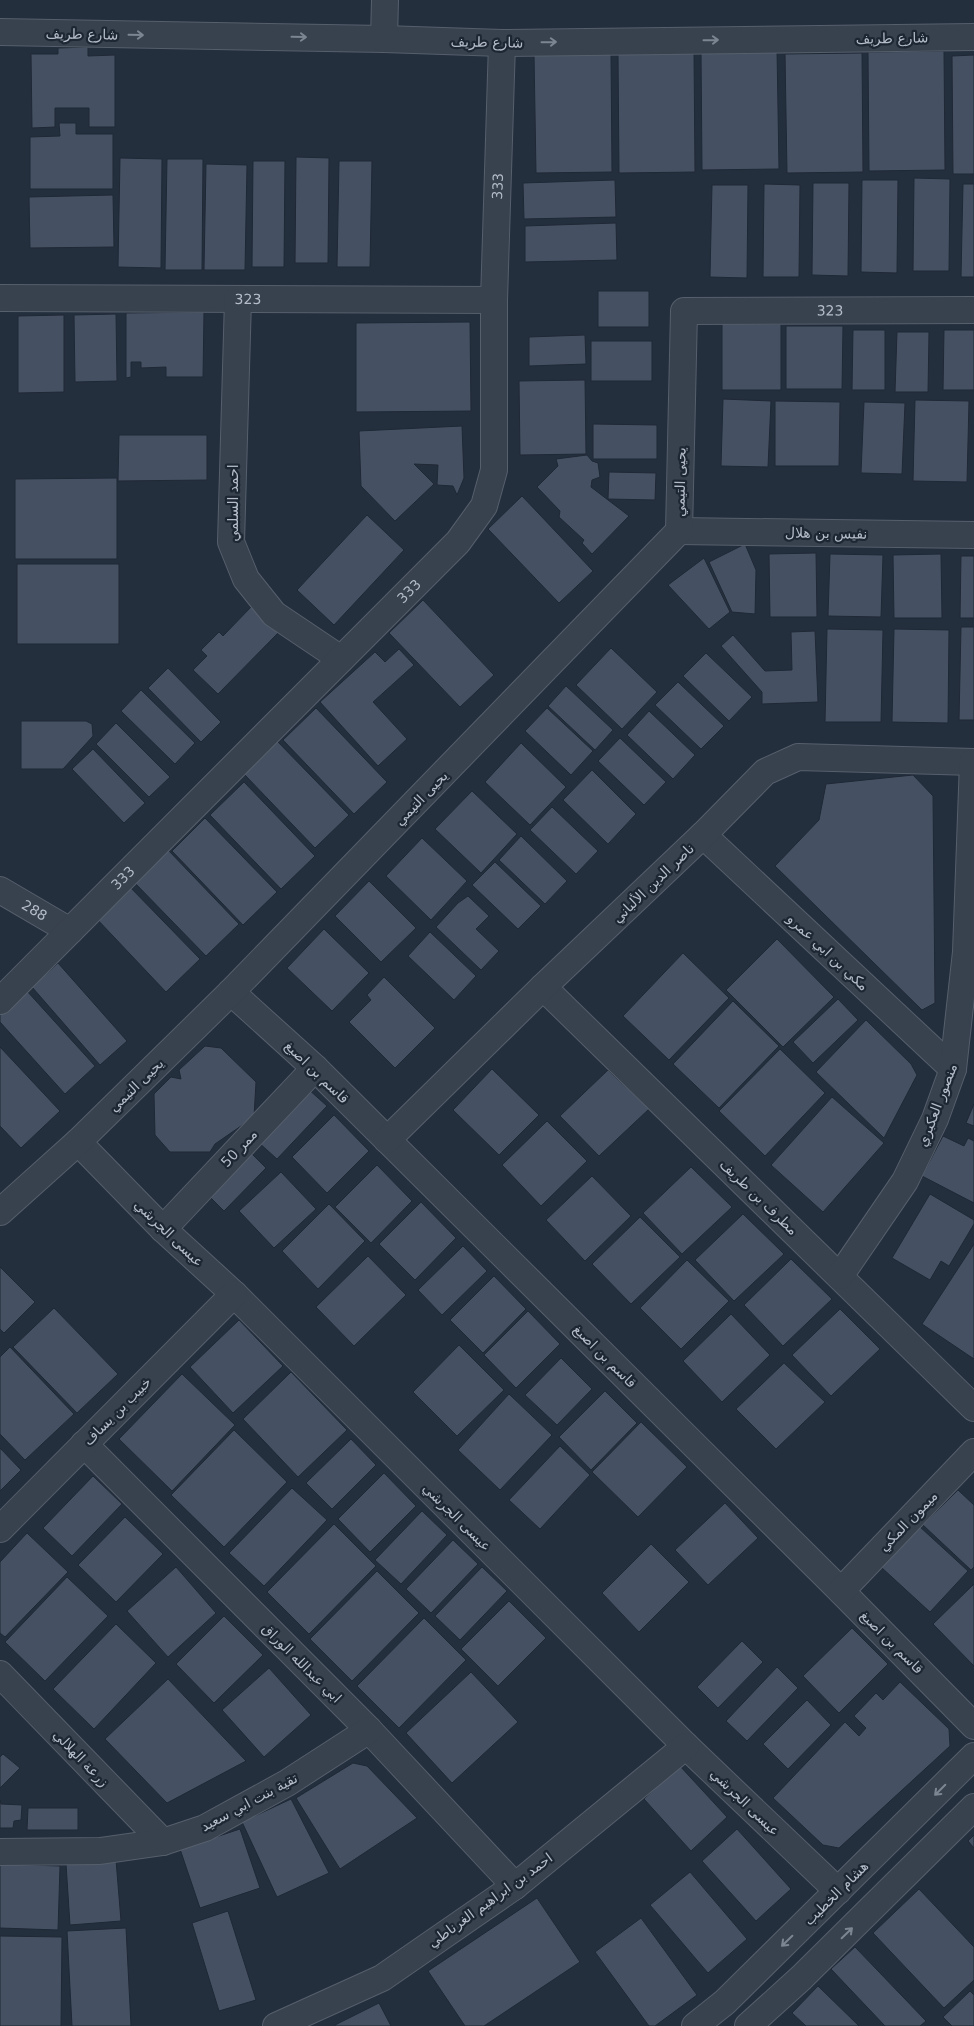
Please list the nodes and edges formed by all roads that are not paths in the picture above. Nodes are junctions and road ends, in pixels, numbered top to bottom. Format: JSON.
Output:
{"nodes":[{"id":1,"x":385,"y":0,"type":"edge"},
{"id":2,"x":0,"y":32,"type":"edge"},
{"id":3,"x":974,"y":38,"type":"edge"},
{"id":4,"x":384,"y":39,"type":"junction"},
{"id":5,"x":502,"y":43,"type":"junction"},
{"id":6,"x":0,"y":298,"type":"edge"},
{"id":7,"x":238,"y":299,"type":"junction"},
{"id":8,"x":494,"y":300,"type":"junction"},
{"id":9,"x":974,"y":310,"type":"edge"},
{"id":10,"x":684,"y":311,"type":"joint"},
{"id":11,"x":679,"y":531,"type":"junction"},
{"id":12,"x":974,"y":535,"type":"edge"},
{"id":13,"x":341,"y":659,"type":"junction"},
{"id":14,"x":973,"y":762,"type":"edge"},
{"id":15,"x":703,"y":835,"type":"junction"},
{"id":16,"x":0,"y":890,"type":"edge"},
{"id":17,"x":70,"y":931,"type":"junction"},
{"id":18,"x":543,"y":987,"type":"junction"},
{"id":19,"x":231,"y":992,"type":"junction"},
{"id":20,"x":0,"y":1001,"type":"edge"},
{"id":21,"x":315,"y":1068,"type":"junction"},
{"id":22,"x":954,"y":1069,"type":"junction"},
{"id":23,"x":387,"y":1140,"type":"junction"},
{"id":24,"x":78,"y":1142,"type":"junction"},
{"id":25,"x":0,"y":1212,"type":"edge"},
{"id":26,"x":163,"y":1228,"type":"junction"},
{"id":27,"x":840,"y":1276,"type":"junction"},
{"id":28,"x":234,"y":1294,"type":"junction"},
{"id":29,"x":974,"y":1408,"type":"edge"},
{"id":30,"x":84,"y":1444,"type":"junction"},
{"id":31,"x":974,"y":1452,"type":"edge"},
{"id":32,"x":0,"y":1529,"type":"edge"},
{"id":33,"x":841,"y":1591,"type":"junction"},
{"id":34,"x":0,"y":1674,"type":"edge"},
{"id":35,"x":974,"y":1726,"type":"edge"},
{"id":36,"x":369,"y":1730,"type":"junction"},
{"id":37,"x":686,"y":1746,"type":"junction"},
{"id":38,"x":974,"y":1756,"type":"edge"},
{"id":39,"x":974,"y":1807,"type":"edge"},
{"id":40,"x":162,"y":1842,"type":"junction"},
{"id":41,"x":0,"y":1852,"type":"edge"},
{"id":42,"x":515,"y":1886,"type":"junction"},
{"id":43,"x":838,"y":1892,"type":"junction"},
{"id":44,"x":276,"y":2026,"type":"edge"},
{"id":45,"x":695,"y":2026,"type":"edge"},
{"id":46,"x":748,"y":2026,"type":"edge"}],
"edges":[{"from":1,"to":4,"type":"street"},
{"from":2,"to":4,"type":"street","name":"شارع طريف","one_way":true},
{"from":5,"to":3,"type":"street","name":"شارع طريف","one_way":true},
{"from":4,"to":5,"type":"street","name":"شارع طريف"},
{"from":5,"to":8,"type":"street","name":"333"},
{"from":6,"to":7,"type":"street","name":"323"},
{"from":7,"to":8,"type":"street","name":"323"},
{"from":7,"to":13,"type":"street","name":"احمد السلمي"},
{"from":8,"to":13,"type":"street","name":"333"},
{"from":9,"to":10,"type":"street","name":"323"},
{"from":10,"to":11,"type":"street","name":"يحيى التيمي"},
{"from":11,"to":12,"type":"street","name":"نفيس بن هلال"},
{"from":11,"to":19,"type":"street","name":"يحيى التيمي"},
{"from":13,"to":17,"type":"street","name":"333"},
{"from":14,"to":15,"type":"street","name":"ناصر الدين الألباني"},
{"from":14,"to":22,"type":"street","name":"منصور العكبري"},
{"from":15,"to":18,"type":"street","name":"ناصر الدين الألباني"},
{"from":15,"to":22,"type":"street","name":"مكي بن ابي عمرو"},
{"from":16,"to":17,"type":"street","name":"288"},
{"from":17,"to":20,"type":"street","name":"333"},
{"from":18,"to":23,"type":"street","name":"ناصر الدين الألباني"},
{"from":18,"to":27,"type":"street","name":"مطرف بن طريف"},
{"from":19,"to":21,"type":"street","name":"قاسم بن اصبغ"},
{"from":19,"to":24,"type":"street","name":"يحيى التيمي"},
{"from":21,"to":23,"type":"street","name":"قاسم بن اصبغ"},
{"from":21,"to":26,"type":"street","name":"ممر 50"},
{"from":22,"to":27,"type":"street","name":"منصور العكبري"},
{"from":23,"to":33,"type":"street","name":"قاسم بن اصبغ"},
{"from":24,"to":25,"type":"street","name":"يحيى التيمي"},
{"from":24,"to":26,"type":"street","name":"عيسى الجرشي"},
{"from":26,"to":28,"type":"street","name":"عيسى الجرشي"},
{"from":27,"to":29,"type":"street","name":"مطرف بن طريف"},
{"from":28,"to":30,"type":"street","name":"خبيب بن يساف"},
{"from":28,"to":37,"type":"street","name":"عيسى الجرشي"},
{"from":30,"to":32,"type":"street","name":"خبيب بن يساف"},
{"from":30,"to":36,"type":"street","name":"ابي عبدالله الوراق"},
{"from":31,"to":33,"type":"street","name":"ميمون المكي"},
{"from":33,"to":35,"type":"street","name":"قاسم بن اصبغ"},
{"from":34,"to":40,"type":"street","name":"زرعة الهلالي"},
{"from":36,"to":40,"type":"street","name":"تقية بنت ابي سعيد"},
{"from":36,"to":42,"type":"street","name":"ابي عبدالله الوراق"},
{"from":37,"to":42,"type":"street","name":"احمد بن ابراهيم الغرناطي"},
{"from":37,"to":43,"type":"street","name":"عيسى الجرشي"},
{"from":38,"to":43,"type":"street","name":"هشام الخطيب","one_way":true},
{"from":46,"to":39,"type":"street","one_way":true},
{"from":40,"to":41,"type":"street","name":"تقية بنت ابي سعيد"},
{"from":42,"to":44,"type":"street","name":"احمد بن ابراهيم الغرناطي"},
{"from":43,"to":45,"type":"street","name":"هشام الخطيب","one_way":true}]}
